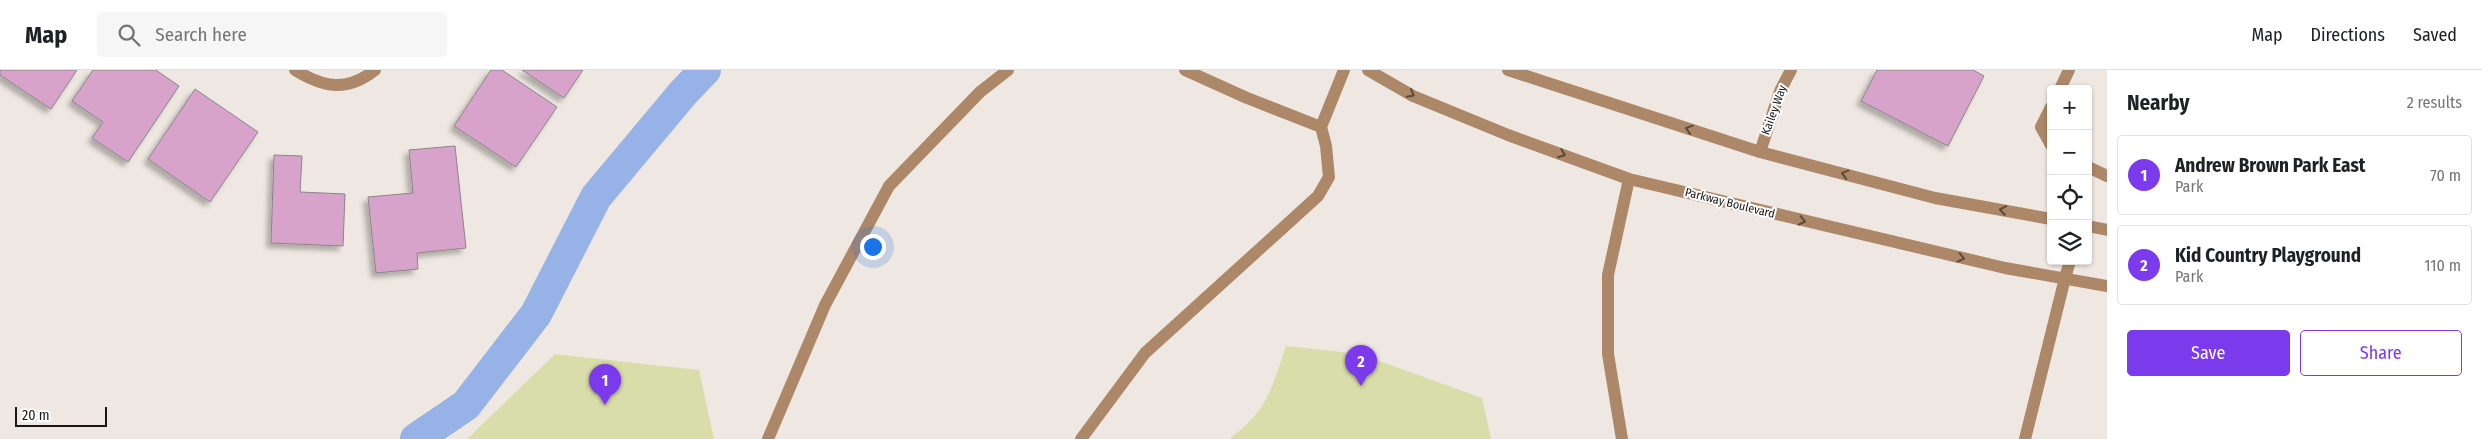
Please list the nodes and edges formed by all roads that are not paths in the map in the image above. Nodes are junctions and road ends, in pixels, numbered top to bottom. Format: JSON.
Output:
{"nodes":[{"id":1,"x":295,"y":70,"type":"edge"},
{"id":2,"x":375,"y":70,"type":"edge"},
{"id":3,"x":1008,"y":70,"type":"edge"},
{"id":4,"x":1185,"y":70,"type":"edge"},
{"id":5,"x":1344,"y":70,"type":"edge"},
{"id":6,"x":1368,"y":70,"type":"edge"},
{"id":7,"x":1508,"y":70,"type":"edge"},
{"id":8,"x":1791,"y":70,"type":"edge"},
{"id":9,"x":2069,"y":70,"type":"edge"},
{"id":10,"x":2062,"y":85,"type":"edge"},
{"id":11,"x":2047,"y":115,"type":"edge"},
{"id":12,"x":1321,"y":127,"type":"junction"},
{"id":13,"x":2047,"y":138,"type":"edge"},
{"id":14,"x":1760,"y":152,"type":"junction"},
{"id":15,"x":2092,"y":169,"type":"edge"},
{"id":16,"x":2107,"y":176,"type":"edge"},
{"id":17,"x":1629,"y":179,"type":"junction"},
{"id":18,"x":2047,"y":218,"type":"edge"},
{"id":19,"x":2092,"y":227,"type":"edge"},
{"id":20,"x":2107,"y":230,"type":"edge"},
{"id":21,"x":2069,"y":265,"type":"edge"},
{"id":22,"x":2065,"y":278,"type":"junction"},
{"id":23,"x":2107,"y":286,"type":"edge"},
{"id":24,"x":768,"y":439,"type":"edge"},
{"id":25,"x":1081,"y":439,"type":"edge"},
{"id":26,"x":1622,"y":439,"type":"edge"},
{"id":27,"x":2025,"y":439,"type":"edge"}],
"edges":[{"from":1,"to":2,"type":"street"},
{"from":3,"to":24,"type":"street"},
{"from":4,"to":12,"type":"street"},
{"from":5,"to":12,"type":"street"},
{"from":6,"to":17,"type":"street","name":"Parkway Boulevard","one_way":true},
{"from":14,"to":7,"type":"street","one_way":true},
{"from":8,"to":14,"type":"street","name":"Kailey Way"},
{"from":9,"to":10,"type":"street"},
{"from":11,"to":13,"type":"street"},
{"from":12,"to":25,"type":"street"},
{"from":18,"to":14,"type":"street","one_way":true},
{"from":15,"to":16,"type":"street"},
{"from":17,"to":22,"type":"street","name":"Parkway Boulevard","one_way":true},
{"from":17,"to":26,"type":"street"},
{"from":19,"to":20,"type":"street"},
{"from":21,"to":22,"type":"street"},
{"from":22,"to":23,"type":"street","name":"Parkway Boulevard"},
{"from":22,"to":27,"type":"street"}]}
